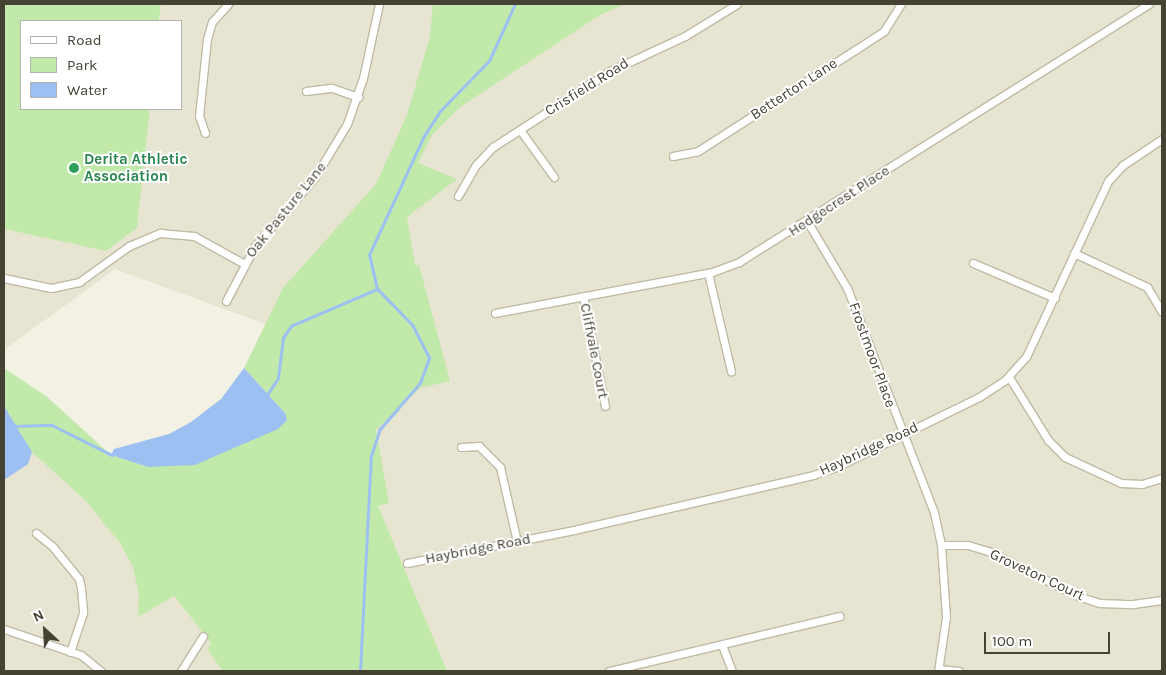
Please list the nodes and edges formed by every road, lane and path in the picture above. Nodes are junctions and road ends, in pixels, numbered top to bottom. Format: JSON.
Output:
{"nodes":[{"id":1,"x":228,"y":4,"type":"edge"},
{"id":2,"x":379,"y":4,"type":"edge"},
{"id":3,"x":737,"y":4,"type":"edge"},
{"id":4,"x":901,"y":4,"type":"edge"},
{"id":5,"x":1148,"y":4,"type":"edge"},
{"id":6,"x":306,"y":91,"type":"dead end"},
{"id":7,"x":358,"y":97,"type":"junction"},
{"id":8,"x":520,"y":130,"type":"junction"},
{"id":9,"x":205,"y":133,"type":"dead end"},
{"id":10,"x":1162,"y":139,"type":"edge"},
{"id":11,"x":673,"y":156,"type":"dead end"},
{"id":12,"x":554,"y":177,"type":"dead end"},
{"id":13,"x":458,"y":196,"type":"dead end"},
{"id":14,"x":807,"y":221,"type":"junction"},
{"id":15,"x":1074,"y":254,"type":"junction"},
{"id":16,"x":244,"y":263,"type":"junction"},
{"id":17,"x":973,"y":263,"type":"dead end"},
{"id":18,"x":708,"y":273,"type":"junction"},
{"id":19,"x":4,"y":278,"type":"edge"},
{"id":20,"x":583,"y":296,"type":"junction"},
{"id":21,"x":1055,"y":298,"type":"junction"},
{"id":22,"x":226,"y":301,"type":"dead end"},
{"id":23,"x":1162,"y":312,"type":"edge"},
{"id":24,"x":495,"y":313,"type":"dead end"},
{"id":25,"x":731,"y":371,"type":"dead end"},
{"id":26,"x":1009,"y":377,"type":"junction"},
{"id":27,"x":605,"y":406,"type":"dead end"},
{"id":28,"x":902,"y":434,"type":"junction"},
{"id":29,"x":461,"y":447,"type":"dead end"},
{"id":30,"x":1162,"y":478,"type":"edge"},
{"id":31,"x":36,"y":534,"type":"dead end"},
{"id":32,"x":517,"y":542,"type":"junction"},
{"id":33,"x":941,"y":545,"type":"junction"},
{"id":34,"x":407,"y":563,"type":"dead end"},
{"id":35,"x":1162,"y":600,"type":"edge"},
{"id":36,"x":840,"y":616,"type":"dead end"},
{"id":37,"x":4,"y":630,"type":"edge"},
{"id":38,"x":204,"y":636,"type":"dead end"},
{"id":39,"x":722,"y":645,"type":"junction"},
{"id":40,"x":70,"y":652,"type":"junction"},
{"id":41,"x":938,"y":670,"type":"edge"},
{"id":42,"x":101,"y":671,"type":"edge"},
{"id":43,"x":181,"y":671,"type":"edge"},
{"id":44,"x":609,"y":671,"type":"edge"},
{"id":45,"x":732,"y":671,"type":"edge"},
{"id":46,"x":959,"y":671,"type":"edge"}],
"edges":[{"from":1,"to":9,"type":"street"},
{"from":2,"to":7,"type":"street","name":"Oak Pasture Lane"},
{"from":3,"to":8,"type":"street","name":"Crisfield Road"},
{"from":4,"to":11,"type":"street","name":"Betterton Lane"},
{"from":5,"to":14,"type":"street","name":"Hedgecrest Place"},
{"from":6,"to":7,"type":"street"},
{"from":7,"to":16,"type":"street","name":"Oak Pasture Lane"},
{"from":8,"to":12,"type":"street"},
{"from":8,"to":13,"type":"street","name":"Crisfield Road"},
{"from":10,"to":15,"type":"street","name":"Haybridge Road"},
{"from":14,"to":18,"type":"street","name":"Hedgecrest Place"},
{"from":14,"to":28,"type":"street","name":"Frostmoor Place"},
{"from":15,"to":21,"type":"street","name":"Haybridge Road"},
{"from":15,"to":23,"type":"street"},
{"from":16,"to":19,"type":"street"},
{"from":16,"to":22,"type":"street","name":"Oak Pasture Lane"},
{"from":17,"to":21,"type":"street"},
{"from":18,"to":20,"type":"street","name":"Hedgecrest Place"},
{"from":18,"to":25,"type":"street"},
{"from":20,"to":24,"type":"street","name":"Hedgecrest Place"},
{"from":20,"to":27,"type":"street","name":"Cliffvale Court"},
{"from":21,"to":26,"type":"street","name":"Haybridge Road"},
{"from":26,"to":28,"type":"street","name":"Haybridge Road"},
{"from":26,"to":30,"type":"street"},
{"from":28,"to":32,"type":"street","name":"Haybridge Road"},
{"from":28,"to":33,"type":"street","name":"Frostmoor Place"},
{"from":29,"to":32,"type":"street"},
{"from":31,"to":40,"type":"street"},
{"from":32,"to":34,"type":"street","name":"Haybridge Road"},
{"from":33,"to":35,"type":"street","name":"Groveton Court"},
{"from":33,"to":41,"type":"street","name":"Frostmoor Place"},
{"from":36,"to":39,"type":"street"},
{"from":37,"to":40,"type":"street"},
{"from":38,"to":43,"type":"street"},
{"from":39,"to":44,"type":"street"},
{"from":39,"to":45,"type":"street"},
{"from":40,"to":42,"type":"street"},
{"from":41,"to":46,"type":"street"}]}
